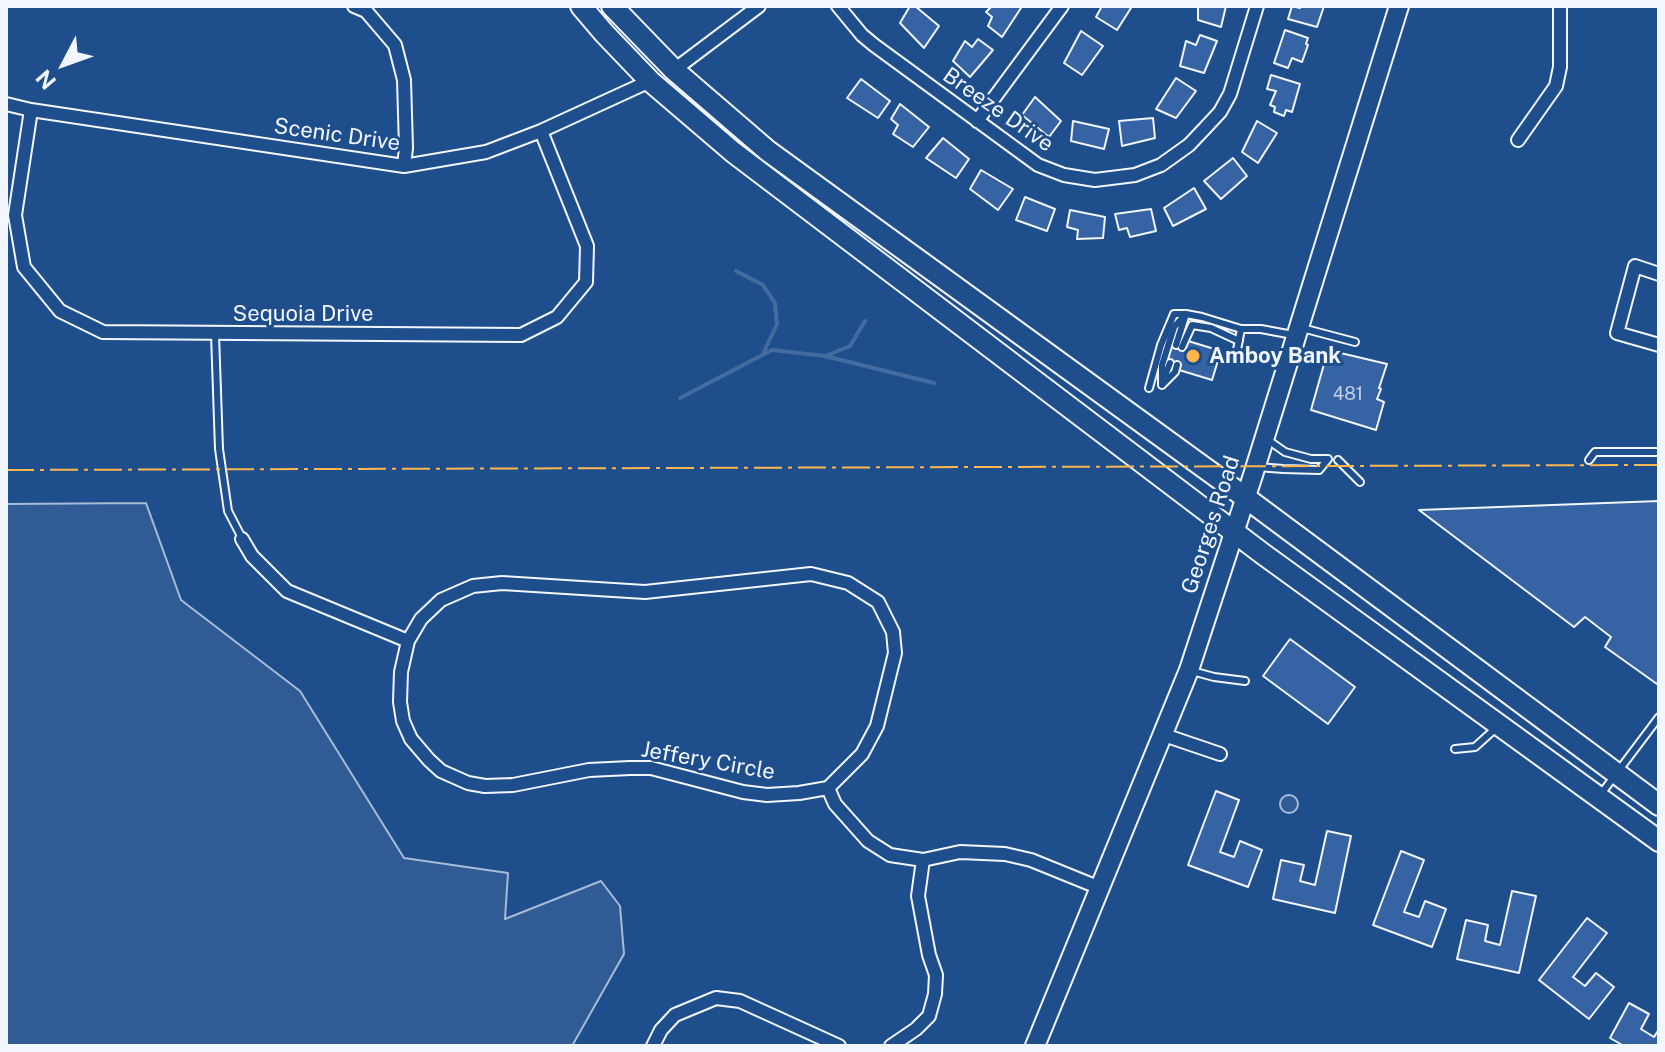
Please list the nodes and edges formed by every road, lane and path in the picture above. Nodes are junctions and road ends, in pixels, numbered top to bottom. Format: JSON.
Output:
{"nodes":[{"id":1,"x":354,"y":6,"type":"edge"},
{"id":2,"x":581,"y":6,"type":"edge"},
{"id":3,"x":612,"y":6,"type":"edge"},
{"id":4,"x":759,"y":6,"type":"edge"},
{"id":5,"x":838,"y":6,"type":"edge"},
{"id":6,"x":1062,"y":6,"type":"edge"},
{"id":7,"x":1257,"y":6,"type":"edge"},
{"id":8,"x":1399,"y":6,"type":"edge"},
{"id":9,"x":1560,"y":6,"type":"edge"},
{"id":10,"x":674,"y":70,"type":"junction"},
{"id":11,"x":650,"y":81,"type":"junction"},
{"id":12,"x":6,"y":104,"type":"edge"},
{"id":13,"x":31,"y":110,"type":"junction"},
{"id":14,"x":977,"y":121,"type":"junction"},
{"id":15,"x":541,"y":131,"type":"junction"},
{"id":16,"x":1518,"y":140,"type":"dead end"},
{"id":17,"x":404,"y":166,"type":"junction"},
{"id":18,"x":1659,"y":274,"type":"edge"},
{"id":19,"x":1186,"y":314,"type":"junction"},
{"id":20,"x":1241,"y":329,"type":"junction"},
{"id":21,"x":1298,"y":331,"type":"junction"},
{"id":22,"x":215,"y":334,"type":"junction"},
{"id":23,"x":1658,"y":340,"type":"edge"},
{"id":24,"x":1239,"y":341,"type":"junction"},
{"id":25,"x":1355,"y":342,"type":"dead end"},
{"id":26,"x":1237,"y":350,"type":"dead end"},
{"id":27,"x":1174,"y":364,"type":"dead end"},
{"id":28,"x":1149,"y":388,"type":"dead end"},
{"id":29,"x":1264,"y":438,"type":"junction"},
{"id":30,"x":1659,"y":452,"type":"edge"},
{"id":31,"x":1338,"y":460,"type":"dead end"},
{"id":32,"x":1589,"y":460,"type":"dead end"},
{"id":33,"x":1256,"y":466,"type":"junction"},
{"id":34,"x":1360,"y":482,"type":"dead end"},
{"id":35,"x":1246,"y":498,"type":"junction"},
{"id":36,"x":1234,"y":532,"type":"junction"},
{"id":37,"x":242,"y":539,"type":"joint"},
{"id":38,"x":408,"y":641,"type":"junction"},
{"id":39,"x":1189,"y":670,"type":"junction"},
{"id":40,"x":1245,"y":681,"type":"dead end"},
{"id":41,"x":1659,"y":717,"type":"edge"},
{"id":42,"x":1500,"y":725,"type":"junction"},
{"id":43,"x":1164,"y":735,"type":"junction"},
{"id":44,"x":1455,"y":749,"type":"dead end"},
{"id":45,"x":1220,"y":754,"type":"dead end"},
{"id":46,"x":1617,"y":772,"type":"junction"},
{"id":47,"x":828,"y":788,"type":"junction"},
{"id":48,"x":1598,"y":797,"type":"junction"},
{"id":49,"x":1659,"y":805,"type":"edge"},
{"id":50,"x":1659,"y":841,"type":"edge"},
{"id":51,"x":923,"y":860,"type":"junction"},
{"id":52,"x":1100,"y":888,"type":"junction"},
{"id":53,"x":653,"y":1046,"type":"edge"},
{"id":54,"x":839,"y":1046,"type":"edge"},
{"id":55,"x":891,"y":1046,"type":"edge"},
{"id":56,"x":1035,"y":1046,"type":"edge"}],
"edges":[{"from":1,"to":17,"type":"street"},
{"from":2,"to":11,"type":"main road"},
{"from":3,"to":10,"type":"main road"},
{"from":4,"to":10,"type":"street"},
{"from":5,"to":14,"type":"street","name":"Breeze Drive"},
{"from":6,"to":14,"type":"street"},
{"from":7,"to":14,"type":"street","name":"Breeze Drive"},
{"from":8,"to":21,"type":"street","name":"Georges Road"},
{"from":9,"to":16,"type":"street"},
{"from":10,"to":35,"type":"main road"},
{"from":11,"to":15,"type":"street","name":"Scenic Drive"},
{"from":11,"to":36,"type":"main road"},
{"from":12,"to":13,"type":"street","name":"Scenic Drive"},
{"from":13,"to":17,"type":"street","name":"Scenic Drive"},
{"from":13,"to":22,"type":"street","name":"Sequoia Drive"},
{"from":15,"to":17,"type":"street","name":"Scenic Drive"},
{"from":15,"to":22,"type":"street","name":"Sequoia Drive"},
{"from":18,"to":23,"type":"street"},
{"from":19,"to":20,"type":"lane"},
{"from":19,"to":24,"type":"lane"},
{"from":19,"to":27,"type":"lane"},
{"from":19,"to":28,"type":"lane"},
{"from":20,"to":21,"type":"lane"},
{"from":20,"to":24,"type":"lane"},
{"from":21,"to":25,"type":"lane"},
{"from":21,"to":29,"type":"street","name":"Georges Road"},
{"from":22,"to":37,"type":"lane"},
{"from":24,"to":26,"type":"lane"},
{"from":29,"to":33,"type":"street","name":"Georges Road"},
{"from":29,"to":33,"type":"lane"},
{"from":30,"to":32,"type":"lane"},
{"from":31,"to":34,"type":"lane"},
{"from":33,"to":35,"type":"street","name":"Georges Road"},
{"from":35,"to":36,"type":"street","name":"Georges Road"},
{"from":35,"to":46,"type":"main road"},
{"from":36,"to":39,"type":"street","name":"Georges Road"},
{"from":36,"to":42,"type":"main road"},
{"from":37,"to":38,"type":"street"},
{"from":38,"to":47,"type":"street","name":"Jeffery Circle"},
{"from":38,"to":47,"type":"street","name":"Jeffery Circle"},
{"from":39,"to":40,"type":"lane"},
{"from":39,"to":43,"type":"street","name":"Georges Road"},
{"from":41,"to":46,"type":"lane"},
{"from":42,"to":44,"type":"lane"},
{"from":42,"to":48,"type":"main road"},
{"from":43,"to":45,"type":"street"},
{"from":43,"to":52,"type":"street","name":"Georges Road"},
{"from":46,"to":48,"type":"lane"},
{"from":46,"to":49,"type":"main road"},
{"from":47,"to":51,"type":"street"},
{"from":48,"to":50,"type":"main road"},
{"from":51,"to":52,"type":"street"},
{"from":51,"to":55,"type":"street"},
{"from":52,"to":56,"type":"street","name":"Georges Road"},
{"from":53,"to":54,"type":"street"}]}
